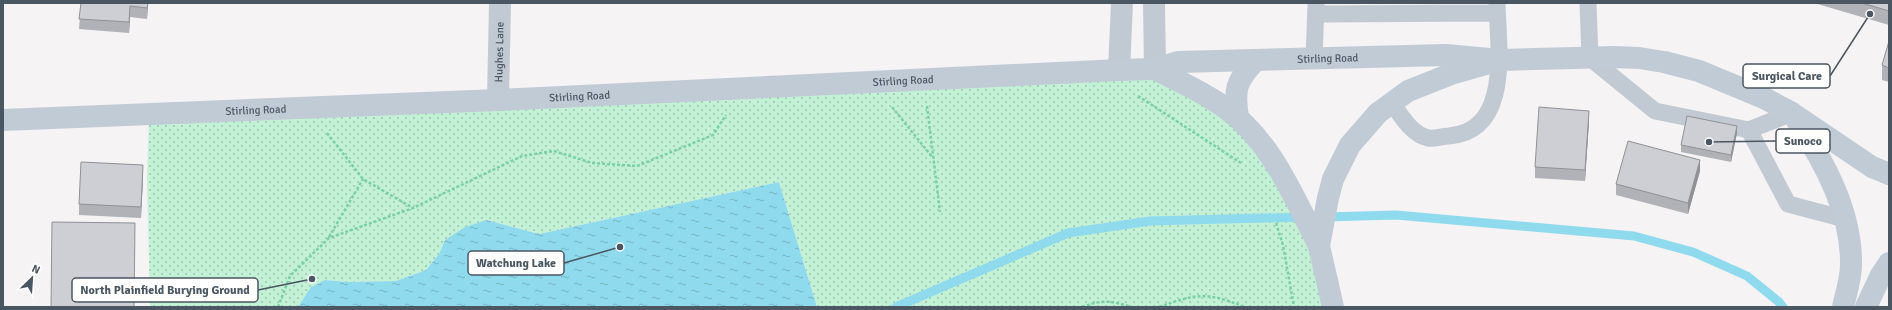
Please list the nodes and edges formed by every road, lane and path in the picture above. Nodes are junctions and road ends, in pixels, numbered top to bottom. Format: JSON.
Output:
{"nodes":[{"id":1,"x":500,"y":3,"type":"edge"},
{"id":2,"x":1122,"y":3,"type":"edge"},
{"id":3,"x":1154,"y":3,"type":"edge"},
{"id":4,"x":1588,"y":3,"type":"edge"},
{"id":5,"x":1316,"y":8,"type":"edge"},
{"id":6,"x":1497,"y":8,"type":"edge"},
{"id":7,"x":1590,"y":58,"type":"junction"},
{"id":8,"x":1314,"y":60,"type":"junction"},
{"id":9,"x":1500,"y":60,"type":"junction"},
{"id":10,"x":1255,"y":61,"type":"junction"},
{"id":11,"x":1155,"y":68,"type":"junction"},
{"id":12,"x":1119,"y":70,"type":"junction"},
{"id":13,"x":1132,"y":92,"type":"dead end"},
{"id":14,"x":498,"y":100,"type":"junction"},
{"id":15,"x":1391,"y":102,"type":"junction"},
{"id":16,"x":889,"y":103,"type":"dead end"},
{"id":17,"x":927,"y":103,"type":"dead end"},
{"id":18,"x":307,"y":108,"type":"junction"},
{"id":19,"x":728,"y":113,"type":"dead end"},
{"id":20,"x":1792,"y":113,"type":"junction"},
{"id":21,"x":1238,"y":118,"type":"junction"},
{"id":22,"x":3,"y":120,"type":"edge"},
{"id":23,"x":1749,"y":130,"type":"junction"},
{"id":24,"x":933,"y":158,"type":"junction"},
{"id":25,"x":1245,"y":165,"type":"dead end"},
{"id":26,"x":1889,"y":174,"type":"edge"},
{"id":27,"x":363,"y":179,"type":"junction"},
{"id":28,"x":413,"y":208,"type":"junction"},
{"id":29,"x":940,"y":212,"type":"dead end"},
{"id":30,"x":1845,"y":219,"type":"junction"},
{"id":31,"x":329,"y":238,"type":"junction"},
{"id":32,"x":1283,"y":245,"type":"dead end"},
{"id":33,"x":1319,"y":246,"type":"junction"},
{"id":34,"x":1889,"y":264,"type":"edge"},
{"id":35,"x":1869,"y":299,"type":"edge"},
{"id":36,"x":278,"y":307,"type":"edge"},
{"id":37,"x":1082,"y":307,"type":"edge"},
{"id":38,"x":1132,"y":307,"type":"edge"},
{"id":39,"x":1159,"y":307,"type":"edge"},
{"id":40,"x":1245,"y":307,"type":"edge"},
{"id":41,"x":1294,"y":307,"type":"edge"},
{"id":42,"x":1333,"y":307,"type":"edge"},
{"id":43,"x":1842,"y":307,"type":"edge"}],
"edges":[{"from":1,"to":14,"type":"street","name":"Hughes Lane"},
{"from":2,"to":12,"type":"street"},
{"from":3,"to":11,"type":"street"},
{"from":4,"to":7,"type":"lane"},
{"from":5,"to":6,"type":"lane"},
{"from":5,"to":8,"type":"lane"},
{"from":6,"to":9,"type":"lane"},
{"from":7,"to":9,"type":"street"},
{"from":7,"to":20,"type":"street"},
{"from":7,"to":23,"type":"lane"},
{"from":8,"to":9,"type":"street","name":"Stirling Road"},
{"from":8,"to":10,"type":"street","name":"Stirling Road"},
{"from":9,"to":15,"type":"street"},
{"from":9,"to":15,"type":"lane"},
{"from":10,"to":11,"type":"street","name":"Stirling Road"},
{"from":10,"to":21,"type":"street"},
{"from":11,"to":12,"type":"street","name":"Stirling Road"},
{"from":11,"to":21,"type":"street"},
{"from":12,"to":14,"type":"street","name":"Stirling Road"},
{"from":13,"to":25,"type":"path"},
{"from":14,"to":18,"type":"street","name":"Stirling Road"},
{"from":15,"to":33,"type":"street"},
{"from":16,"to":24,"type":"path"},
{"from":17,"to":24,"type":"path"},
{"from":18,"to":22,"type":"street","name":"Stirling Road"},
{"from":18,"to":27,"type":"path"},
{"from":19,"to":28,"type":"path"},
{"from":20,"to":23,"type":"lane"},
{"from":20,"to":26,"type":"street"},
{"from":20,"to":30,"type":"street"},
{"from":21,"to":33,"type":"street"},
{"from":23,"to":30,"type":"lane"},
{"from":24,"to":29,"type":"path"},
{"from":27,"to":28,"type":"path"},
{"from":27,"to":31,"type":"path"},
{"from":28,"to":31,"type":"path"},
{"from":30,"to":43,"type":"street"},
{"from":31,"to":36,"type":"path"},
{"from":32,"to":41,"type":"path"},
{"from":33,"to":42,"type":"street"},
{"from":34,"to":35,"type":"street"},
{"from":37,"to":38,"type":"path"},
{"from":39,"to":40,"type":"path"}]}
